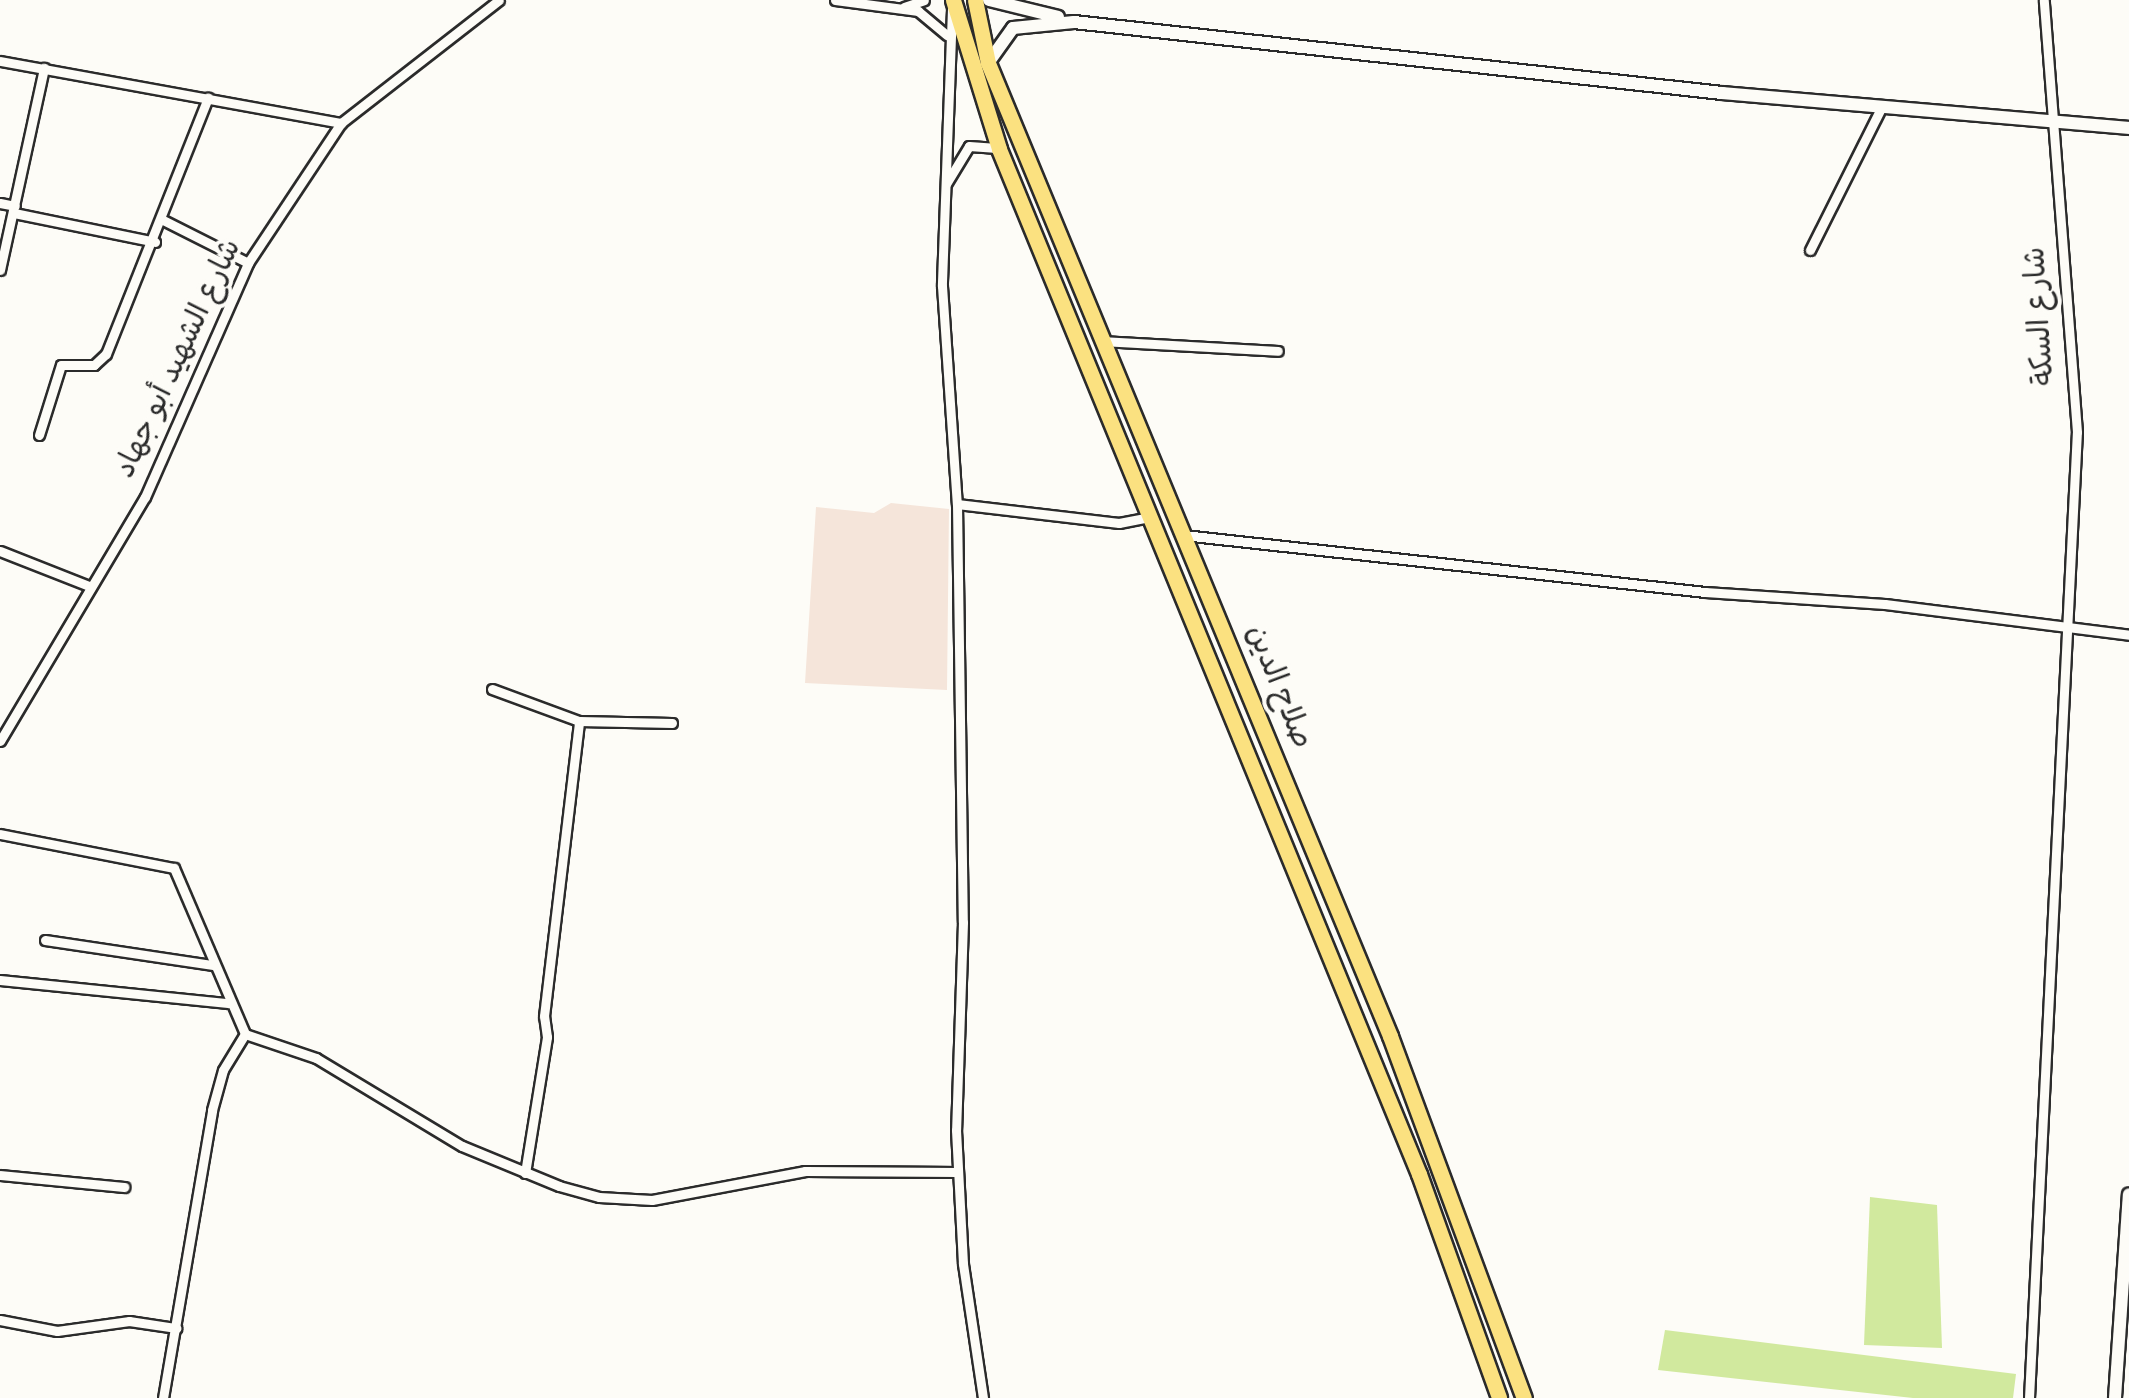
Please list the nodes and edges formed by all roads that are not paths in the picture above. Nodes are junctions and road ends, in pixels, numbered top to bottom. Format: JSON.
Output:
{"nodes":[{"id":1,"x":499,"y":0,"type":"edge"},
{"id":2,"x":836,"y":0,"type":"edge"},
{"id":3,"x":924,"y":0,"type":"edge"},
{"id":4,"x":953,"y":0,"type":"edge"},
{"id":5,"x":974,"y":0,"type":"edge"},
{"id":6,"x":988,"y":0,"type":"edge"},
{"id":7,"x":2044,"y":0,"type":"edge"},
{"id":8,"x":902,"y":8,"type":"junction"},
{"id":9,"x":1074,"y":22,"type":"junction"},
{"id":10,"x":948,"y":40,"type":"junction"},
{"id":11,"x":0,"y":60,"type":"edge"},
{"id":12,"x":988,"y":62,"type":"junction"},
{"id":13,"x":44,"y":68,"type":"junction"},
{"id":14,"x":208,"y":98,"type":"junction"},
{"id":15,"x":1881,"y":108,"type":"junction"},
{"id":16,"x":341,"y":124,"type":"junction"},
{"id":17,"x":2054,"y":124,"type":"junction"},
{"id":18,"x":2129,"y":128,"type":"edge"},
{"id":19,"x":998,"y":149,"type":"junction"},
{"id":20,"x":942,"y":196,"type":"junction"},
{"id":21,"x":0,"y":202,"type":"edge"},
{"id":22,"x":14,"y":210,"type":"junction"},
{"id":23,"x":163,"y":220,"type":"junction"},
{"id":24,"x":154,"y":242,"type":"junction"},
{"id":25,"x":1810,"y":250,"type":"dead end"},
{"id":26,"x":248,"y":263,"type":"junction"},
{"id":27,"x":0,"y":270,"type":"edge"},
{"id":28,"x":1100,"y":341,"type":"junction"},
{"id":29,"x":1278,"y":351,"type":"dead end"},
{"id":30,"x":39,"y":435,"type":"dead end"},
{"id":31,"x":958,"y":504,"type":"junction"},
{"id":32,"x":1150,"y":517,"type":"junction"},
{"id":33,"x":1180,"y":535,"type":"junction"},
{"id":34,"x":0,"y":551,"type":"edge"},
{"id":35,"x":90,"y":586,"type":"junction"},
{"id":36,"x":2069,"y":629,"type":"junction"},
{"id":37,"x":2129,"y":636,"type":"edge"},
{"id":38,"x":492,"y":690,"type":"dead end"},
{"id":39,"x":579,"y":721,"type":"junction"},
{"id":40,"x":672,"y":722,"type":"dead end"},
{"id":41,"x":0,"y":742,"type":"edge"},
{"id":42,"x":1294,"y":806,"type":"junction"},
{"id":43,"x":1271,"y":811,"type":"junction"},
{"id":44,"x":0,"y":834,"type":"edge"},
{"id":45,"x":45,"y":940,"type":"dead end"},
{"id":46,"x":213,"y":965,"type":"junction"},
{"id":47,"x":0,"y":980,"type":"edge"},
{"id":48,"x":228,"y":1002,"type":"junction"},
{"id":49,"x":244,"y":1034,"type":"junction"},
{"id":50,"x":1420,"y":1114,"type":"junction"},
{"id":51,"x":1396,"y":1121,"type":"junction"},
{"id":52,"x":958,"y":1172,"type":"junction"},
{"id":53,"x":526,"y":1173,"type":"junction"},
{"id":54,"x":0,"y":1175,"type":"edge"},
{"id":55,"x":124,"y":1187,"type":"dead end"},
{"id":56,"x":2129,"y":1194,"type":"edge"},
{"id":57,"x":0,"y":1320,"type":"edge"},
{"id":58,"x":176,"y":1328,"type":"junction"},
{"id":59,"x":163,"y":1398,"type":"edge"},
{"id":60,"x":983,"y":1398,"type":"edge"},
{"id":61,"x":1499,"y":1398,"type":"edge"},
{"id":62,"x":1524,"y":1398,"type":"edge"},
{"id":63,"x":2029,"y":1398,"type":"edge"},
{"id":64,"x":2115,"y":1398,"type":"edge"}],
"edges":[{"from":1,"to":16,"type":"street","name":"شارع الشهيد أبو جهاد"},
{"from":2,"to":8,"type":"street"},
{"from":3,"to":8,"type":"street"},
{"from":4,"to":10,"type":"street"},
{"from":4,"to":19,"type":"highway","name":"صلاح الدين"},
{"from":5,"to":12,"type":"highway","name":"صلاح الدين"},
{"from":6,"to":9,"type":"main road"},
{"from":7,"to":17,"type":"street","name":"شارع السكة"},
{"from":8,"to":10,"type":"street"},
{"from":9,"to":12,"type":"main road"},
{"from":9,"to":15,"type":"main road"},
{"from":10,"to":20,"type":"street"},
{"from":11,"to":13,"type":"street"},
{"from":12,"to":28,"type":"highway","name":"صلاح الدين"},
{"from":13,"to":14,"type":"street"},
{"from":13,"to":22,"type":"street"},
{"from":14,"to":16,"type":"street"},
{"from":14,"to":23,"type":"street"},
{"from":15,"to":17,"type":"main road"},
{"from":15,"to":25,"type":"street"},
{"from":16,"to":26,"type":"street","name":"شارع الشهيد أبو جهاد"},
{"from":17,"to":18,"type":"main road"},
{"from":17,"to":36,"type":"street","name":"شارع السكة"},
{"from":19,"to":20,"type":"street"},
{"from":19,"to":32,"type":"highway","name":"صلاح الدين"},
{"from":20,"to":31,"type":"street"},
{"from":21,"to":22,"type":"street"},
{"from":22,"to":24,"type":"street"},
{"from":22,"to":27,"type":"street"},
{"from":23,"to":24,"type":"street"},
{"from":23,"to":26,"type":"street"},
{"from":24,"to":30,"type":"street"},
{"from":26,"to":35,"type":"street","name":"شارع الشهيد أبو جهاد"},
{"from":28,"to":29,"type":"street"},
{"from":28,"to":33,"type":"highway","name":"صلاح الدين"},
{"from":31,"to":32,"type":"street"},
{"from":31,"to":52,"type":"street"},
{"from":32,"to":43,"type":"highway","name":"صلاح الدين"},
{"from":33,"to":36,"type":"street"},
{"from":33,"to":42,"type":"highway","name":"صلاح الدين"},
{"from":34,"to":35,"type":"street"},
{"from":35,"to":41,"type":"street","name":"شارع الشهيد أبو جهاد"},
{"from":36,"to":37,"type":"street"},
{"from":36,"to":63,"type":"street","name":"شارع السكة"},
{"from":38,"to":39,"type":"street"},
{"from":39,"to":40,"type":"street"},
{"from":39,"to":53,"type":"street"},
{"from":42,"to":43,"type":"highway"},
{"from":42,"to":50,"type":"highway","name":"صلاح الدين"},
{"from":43,"to":51,"type":"highway","name":"صلاح الدين"},
{"from":44,"to":46,"type":"street"},
{"from":45,"to":46,"type":"street"},
{"from":46,"to":48,"type":"street"},
{"from":47,"to":48,"type":"street"},
{"from":48,"to":49,"type":"street"},
{"from":49,"to":53,"type":"street"},
{"from":49,"to":58,"type":"street"},
{"from":50,"to":51,"type":"highway"},
{"from":50,"to":62,"type":"highway","name":"صلاح الدين"},
{"from":51,"to":61,"type":"highway","name":"صلاح الدين"},
{"from":52,"to":53,"type":"street"},
{"from":52,"to":60,"type":"street"},
{"from":54,"to":55,"type":"street"},
{"from":56,"to":64,"type":"main road"},
{"from":57,"to":58,"type":"street"},
{"from":58,"to":59,"type":"street"}]}
